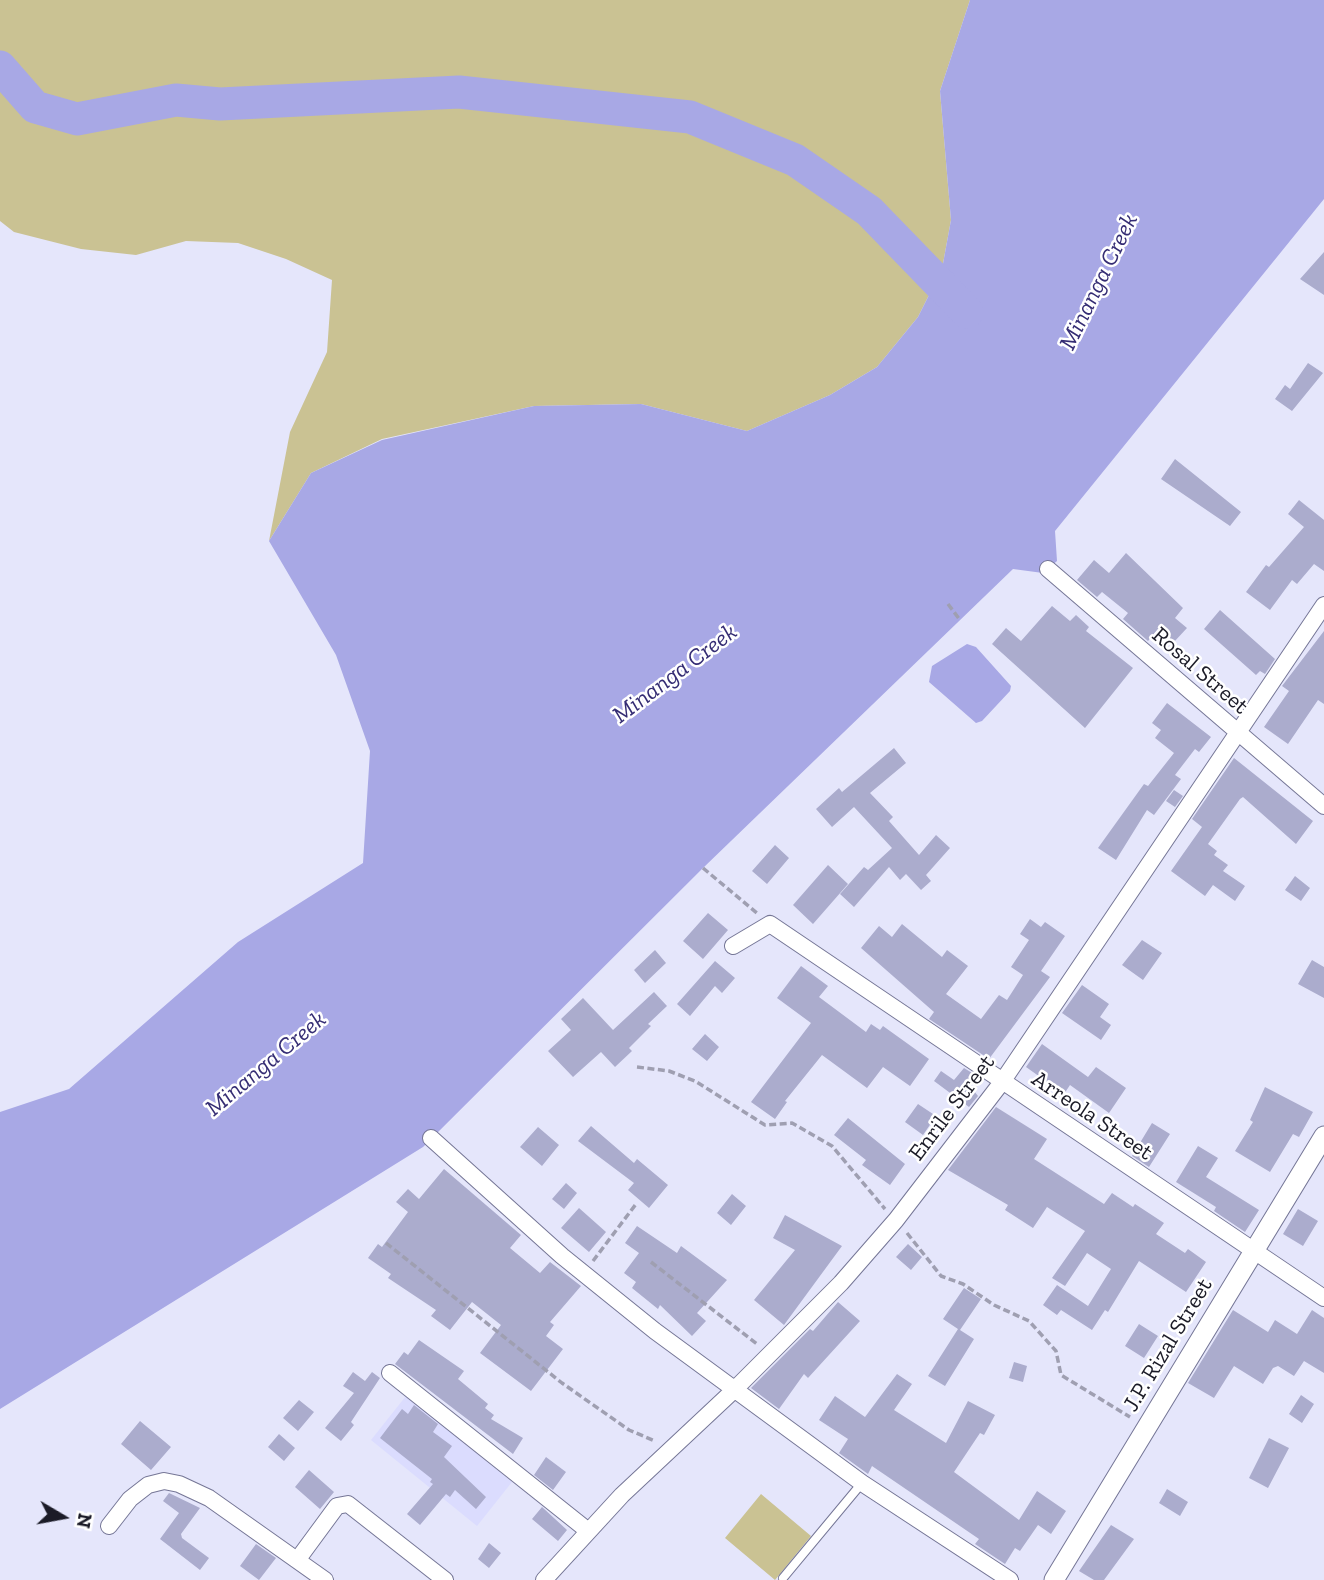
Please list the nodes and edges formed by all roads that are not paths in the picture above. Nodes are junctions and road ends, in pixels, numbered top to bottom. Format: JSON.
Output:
{"nodes":[{"id":1,"x":1048,"y":569,"type":"dead end"},
{"id":2,"x":1324,"y":605,"type":"edge"},
{"id":3,"x":1237,"y":734,"type":"junction"},
{"id":4,"x":1324,"y":806,"type":"edge"},
{"id":5,"x":733,"y":946,"type":"dead end"},
{"id":6,"x":1002,"y":1082,"type":"junction"},
{"id":7,"x":1324,"y":1136,"type":"edge"},
{"id":8,"x":431,"y":1138,"type":"dead end"},
{"id":9,"x":1253,"y":1252,"type":"junction"},
{"id":10,"x":1324,"y":1298,"type":"edge"},
{"id":11,"x":390,"y":1373,"type":"dead end"},
{"id":12,"x":733,"y":1391,"type":"junction"},
{"id":13,"x":862,"y":1483,"type":"junction"},
{"id":14,"x":109,"y":1526,"type":"dead end"},
{"id":15,"x":587,"y":1531,"type":"junction"},
{"id":16,"x":298,"y":1559,"type":"junction"},
{"id":17,"x":783,"y":1578,"type":"edge"},
{"id":18,"x":325,"y":1580,"type":"edge"},
{"id":19,"x":445,"y":1580,"type":"edge"},
{"id":20,"x":544,"y":1580,"type":"edge"},
{"id":21,"x":1010,"y":1580,"type":"edge"},
{"id":22,"x":1054,"y":1580,"type":"edge"}],
"edges":[{"from":1,"to":3,"type":"street","name":"Rosal Street"},
{"from":2,"to":3,"type":"street","name":"Enrile Street"},
{"from":3,"to":4,"type":"street","name":"Rosal Street"},
{"from":3,"to":6,"type":"street","name":"Enrile Street"},
{"from":5,"to":6,"type":"street","name":"Arreola Street"},
{"from":6,"to":9,"type":"street","name":"Arreola Street"},
{"from":6,"to":12,"type":"street","name":"Enrile Street"},
{"from":7,"to":9,"type":"street","name":"J.P. Rizal Street"},
{"from":8,"to":12,"type":"street"},
{"from":9,"to":10,"type":"street","name":"Arreola Street"},
{"from":9,"to":22,"type":"street","name":"J.P. Rizal Street"},
{"from":11,"to":15,"type":"street"},
{"from":12,"to":13,"type":"street"},
{"from":12,"to":15,"type":"street","name":"Enrile Street"},
{"from":13,"to":17,"type":"lane"},
{"from":13,"to":21,"type":"street"},
{"from":14,"to":16,"type":"street"},
{"from":15,"to":20,"type":"street","name":"Enrile Street"},
{"from":16,"to":18,"type":"street"},
{"from":16,"to":19,"type":"street"}]}
